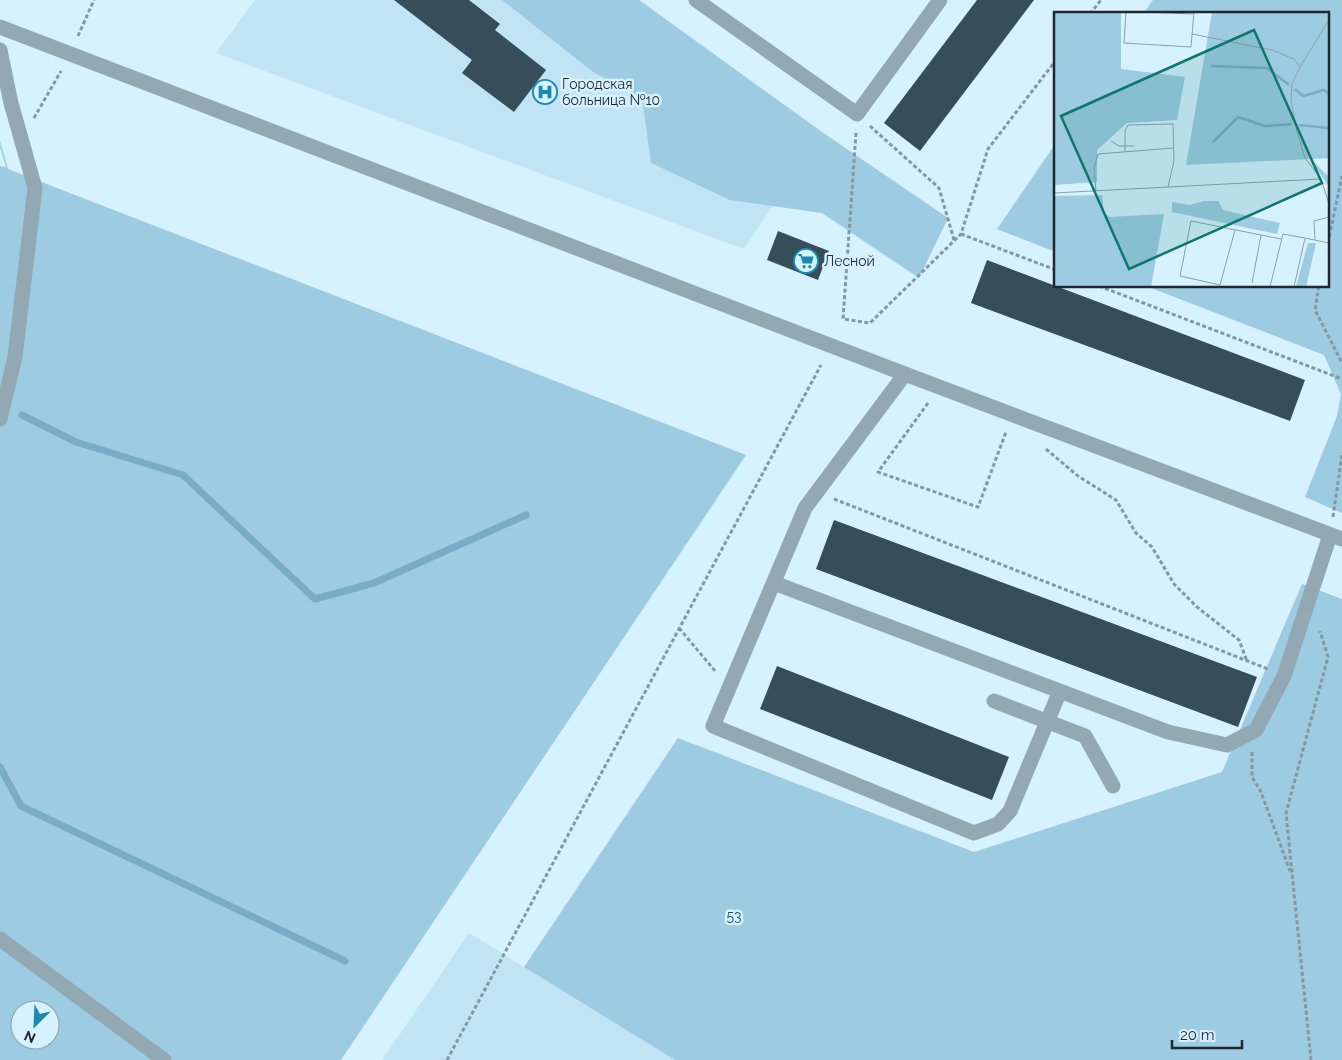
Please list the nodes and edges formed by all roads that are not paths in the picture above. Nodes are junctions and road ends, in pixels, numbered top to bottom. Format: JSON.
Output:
{"nodes":[{"id":1,"x":696,"y":0,"type":"edge"},
{"id":2,"x":940,"y":0,"type":"edge"},
{"id":3,"x":0,"y":27,"type":"edge"},
{"id":4,"x":0,"y":50,"type":"edge"},
{"id":5,"x":905,"y":374,"type":"junction"},
{"id":6,"x":0,"y":419,"type":"edge"},
{"id":7,"x":1336,"y":537,"type":"edge"},
{"id":8,"x":774,"y":583,"type":"junction"},
{"id":9,"x":1060,"y":691,"type":"junction"},
{"id":10,"x":994,"y":701,"type":"dead end"},
{"id":11,"x":1047,"y":722,"type":"junction"},
{"id":12,"x":1113,"y":786,"type":"dead end"},
{"id":13,"x":0,"y":939,"type":"edge"},
{"id":14,"x":164,"y":1060,"type":"edge"}],
"edges":[{"from":1,"to":2,"type":"street"},
{"from":3,"to":5,"type":"street"},
{"from":4,"to":6,"type":"street"},
{"from":5,"to":7,"type":"street"},
{"from":5,"to":8,"type":"street"},
{"from":7,"to":9,"type":"street"},
{"from":8,"to":9,"type":"street"},
{"from":8,"to":11,"type":"street"},
{"from":9,"to":11,"type":"street"},
{"from":10,"to":11,"type":"street"},
{"from":11,"to":12,"type":"street"},
{"from":13,"to":14,"type":"street"}]}
